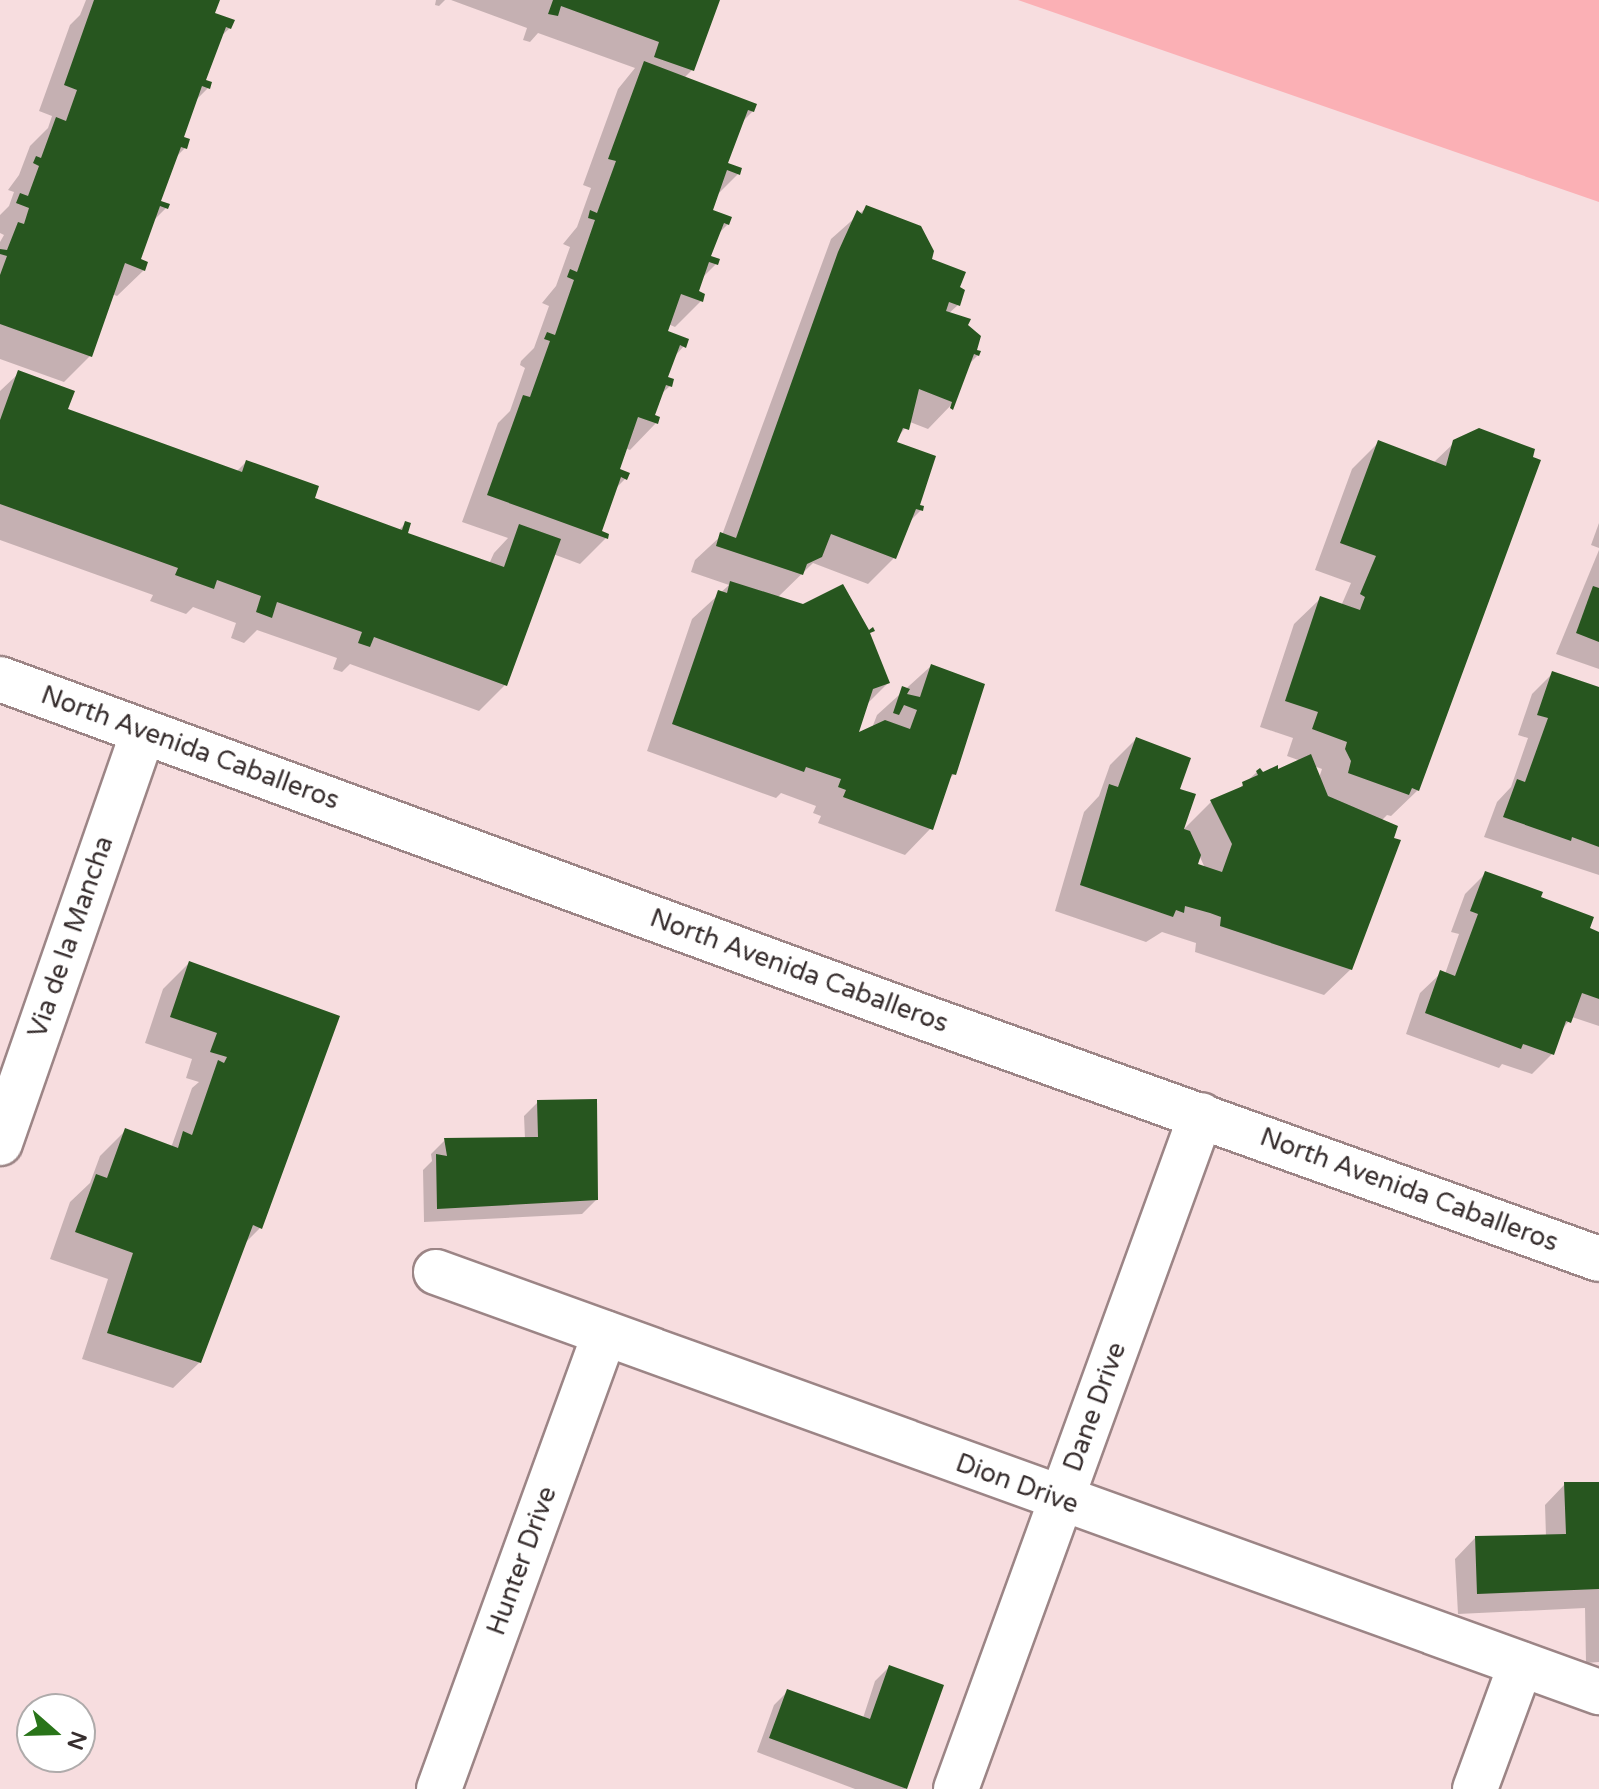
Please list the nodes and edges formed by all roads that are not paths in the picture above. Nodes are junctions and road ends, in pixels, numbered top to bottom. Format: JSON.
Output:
{"nodes":[{"id":1,"x":0,"y":679,"type":"edge"},
{"id":2,"x":143,"y":732,"type":"junction"},
{"id":3,"x":1201,"y":1115,"type":"junction"},
{"id":4,"x":0,"y":1143,"type":"edge"},
{"id":5,"x":1599,"y":1259,"type":"edge"},
{"id":6,"x":436,"y":1272,"type":"dead end"},
{"id":7,"x":605,"y":1333,"type":"junction"},
{"id":8,"x":1061,"y":1500,"type":"junction"},
{"id":9,"x":1521,"y":1664,"type":"junction"},
{"id":10,"x":1599,"y":1692,"type":"edge"},
{"id":11,"x":439,"y":1789,"type":"edge"},
{"id":12,"x":956,"y":1789,"type":"edge"},
{"id":13,"x":1475,"y":1789,"type":"edge"}],
"edges":[{"from":1,"to":2,"type":"street","name":"North Avenida Caballeros"},
{"from":2,"to":3,"type":"street","name":"North Avenida Caballeros"},
{"from":2,"to":4,"type":"street","name":"Via de la Mancha"},
{"from":3,"to":5,"type":"street","name":"North Avenida Caballeros"},
{"from":3,"to":8,"type":"street","name":"Dane Drive"},
{"from":6,"to":7,"type":"street","name":"Dion Drive"},
{"from":7,"to":8,"type":"street","name":"Dion Drive"},
{"from":7,"to":11,"type":"street","name":"Hunter Drive"},
{"from":8,"to":9,"type":"street","name":"Dion Drive"},
{"from":8,"to":12,"type":"street","name":"Dane Drive"},
{"from":9,"to":10,"type":"street","name":"Dion Drive"},
{"from":9,"to":13,"type":"street"}]}
